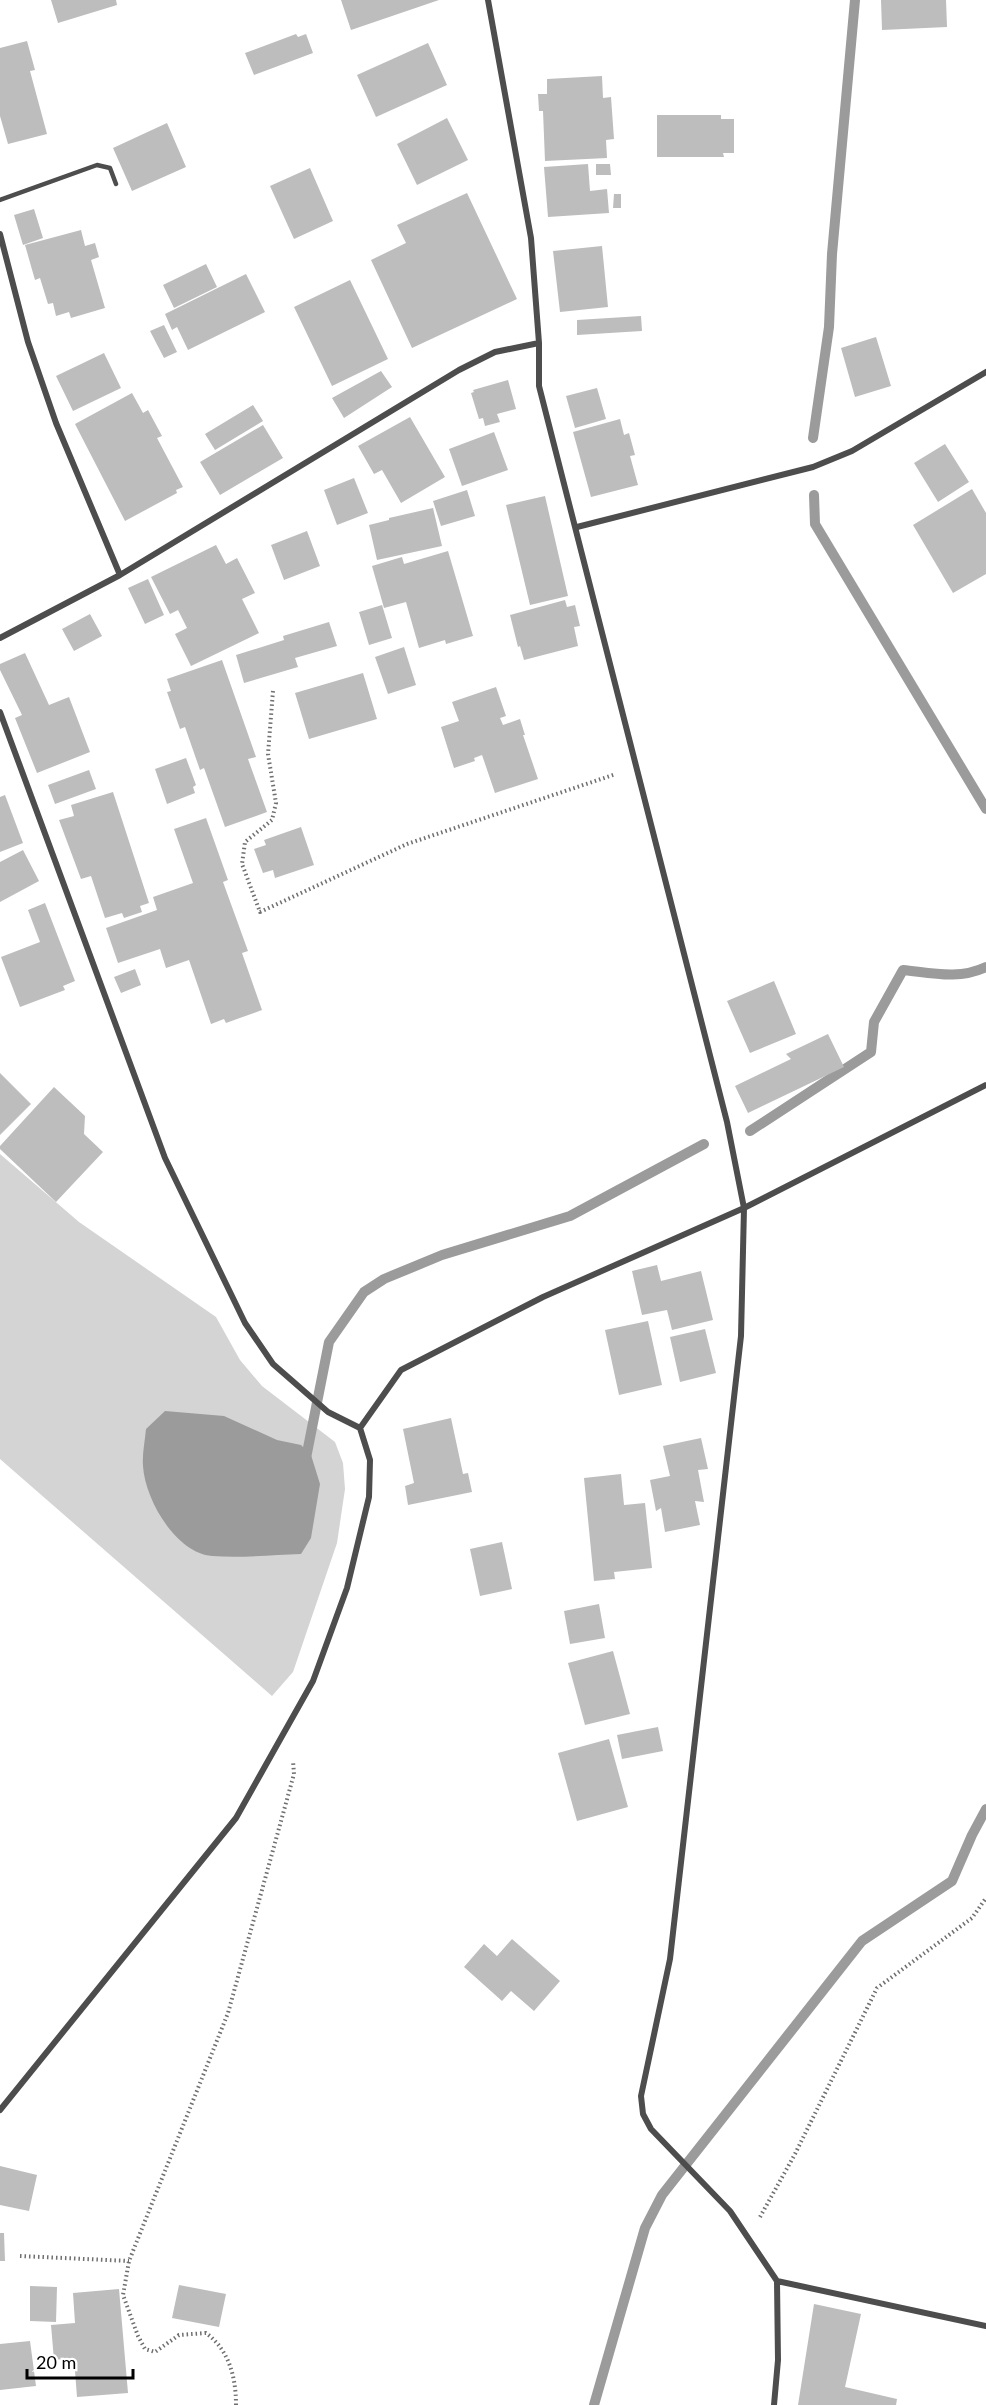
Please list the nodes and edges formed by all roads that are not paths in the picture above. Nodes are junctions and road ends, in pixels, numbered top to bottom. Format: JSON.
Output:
{"nodes":[{"id":1,"x":488,"y":0,"type":"edge"},
{"id":2,"x":116,"y":184,"type":"dead end"},
{"id":3,"x":0,"y":201,"type":"edge"},
{"id":4,"x":0,"y":234,"type":"edge"},
{"id":5,"x":539,"y":343,"type":"junction"},
{"id":6,"x":986,"y":372,"type":"edge"},
{"id":7,"x":577,"y":527,"type":"junction"},
{"id":8,"x":120,"y":575,"type":"junction"},
{"id":9,"x":0,"y":638,"type":"edge"},
{"id":10,"x":0,"y":712,"type":"edge"},
{"id":11,"x":986,"y":1085,"type":"edge"},
{"id":12,"x":744,"y":1208,"type":"junction"},
{"id":13,"x":360,"y":1428,"type":"junction"},
{"id":14,"x":0,"y":2110,"type":"edge"},
{"id":15,"x":777,"y":2281,"type":"junction"},
{"id":16,"x":986,"y":2326,"type":"edge"},
{"id":17,"x":774,"y":2405,"type":"edge"}],
"edges":[{"from":1,"to":5,"type":"street"},
{"from":2,"to":3,"type":"lane"},
{"from":4,"to":8,"type":"street"},
{"from":5,"to":7,"type":"street"},
{"from":5,"to":8,"type":"street"},
{"from":6,"to":7,"type":"street"},
{"from":7,"to":12,"type":"street"},
{"from":8,"to":9,"type":"street"},
{"from":10,"to":13,"type":"street"},
{"from":11,"to":12,"type":"street"},
{"from":12,"to":13,"type":"street"},
{"from":12,"to":15,"type":"street"},
{"from":13,"to":14,"type":"street"},
{"from":15,"to":16,"type":"street"},
{"from":15,"to":17,"type":"street"}]}
